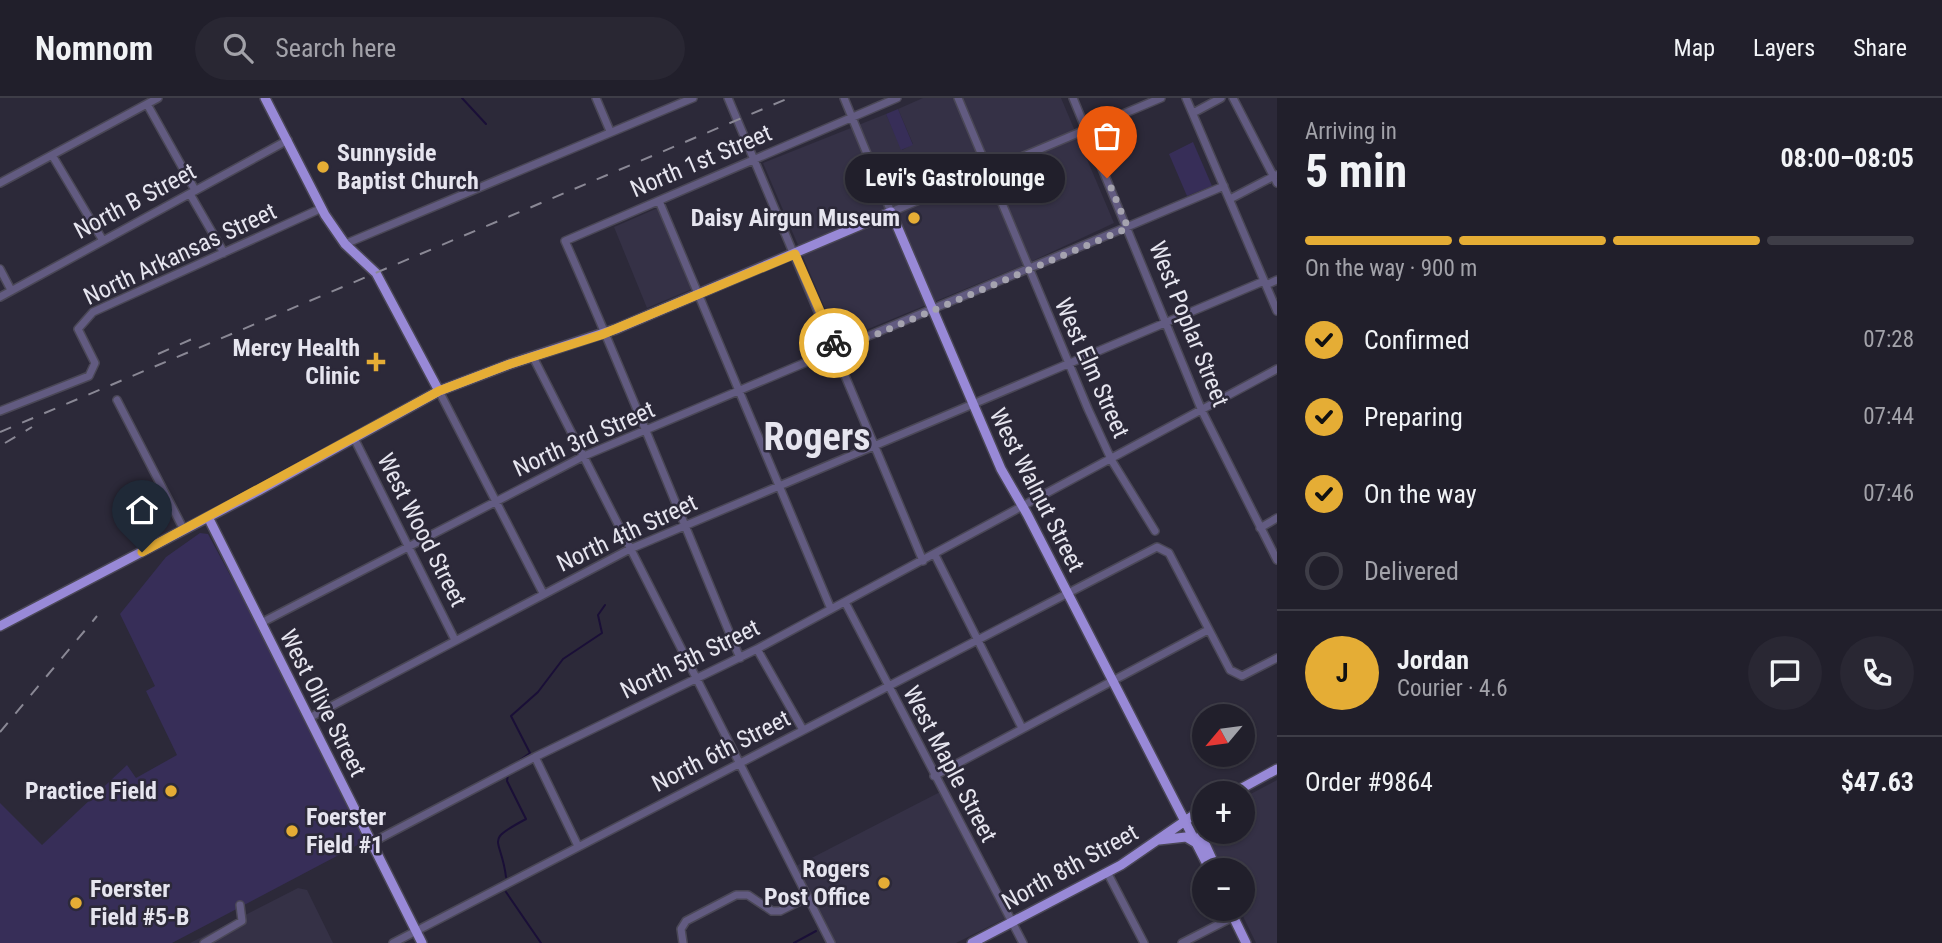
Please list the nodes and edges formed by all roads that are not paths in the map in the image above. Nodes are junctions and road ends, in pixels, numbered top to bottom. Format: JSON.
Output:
{"nodes":[{"id":1,"x":158,"y":98,"type":"edge"},
{"id":2,"x":265,"y":98,"type":"edge"},
{"id":3,"x":596,"y":98,"type":"edge"},
{"id":4,"x":693,"y":98,"type":"edge"},
{"id":5,"x":728,"y":98,"type":"edge"},
{"id":6,"x":844,"y":98,"type":"edge"},
{"id":7,"x":897,"y":98,"type":"edge"},
{"id":8,"x":958,"y":98,"type":"edge"},
{"id":9,"x":1073,"y":98,"type":"edge"},
{"id":10,"x":1161,"y":98,"type":"edge"},
{"id":11,"x":1186,"y":98,"type":"edge"},
{"id":12,"x":1221,"y":98,"type":"edge"},
{"id":13,"x":1233,"y":98,"type":"edge"},
{"id":14,"x":148,"y":104,"type":"junction"},
{"id":15,"x":1193,"y":113,"type":"junction"},
{"id":16,"x":852,"y":117,"type":"junction"},
{"id":17,"x":610,"y":131,"type":"junction"},
{"id":18,"x":1087,"y":131,"type":"junction"},
{"id":19,"x":288,"y":140,"type":"junction"},
{"id":20,"x":52,"y":155,"type":"junction"},
{"id":21,"x":755,"y":159,"type":"junction"},
{"id":22,"x":988,"y":172,"type":"junction"},
{"id":23,"x":1276,"y":178,"type":"edge"},
{"id":24,"x":0,"y":183,"type":"edge"},
{"id":25,"x":1224,"y":186,"type":"junction"},
{"id":26,"x":193,"y":192,"type":"junction"},
{"id":27,"x":1230,"y":199,"type":"junction"},
{"id":28,"x":659,"y":201,"type":"junction"},
{"id":29,"x":322,"y":208,"type":"junction"},
{"id":30,"x":891,"y":212,"type":"junction"},
{"id":31,"x":1128,"y":228,"type":"junction"},
{"id":32,"x":102,"y":239,"type":"junction"},
{"id":33,"x":345,"y":244,"type":"junction"},
{"id":34,"x":224,"y":253,"type":"junction"},
{"id":35,"x":795,"y":254,"type":"junction"},
{"id":36,"x":0,"y":269,"type":"edge"},
{"id":37,"x":1029,"y":270,"type":"junction"},
{"id":38,"x":1277,"y":279,"type":"edge"},
{"id":39,"x":1265,"y":283,"type":"junction"},
{"id":40,"x":11,"y":290,"type":"junction"},
{"id":41,"x":698,"y":294,"type":"junction"},
{"id":42,"x":0,"y":297,"type":"edge"},
{"id":43,"x":933,"y":311,"type":"junction"},
{"id":44,"x":1277,"y":311,"type":"edge"},
{"id":45,"x":1168,"y":322,"type":"junction"},
{"id":46,"x":607,"y":333,"type":"junction"},
{"id":47,"x":837,"y":349,"type":"junction"},
{"id":48,"x":533,"y":357,"type":"junction"},
{"id":49,"x":1068,"y":363,"type":"junction"},
{"id":50,"x":1277,"y":369,"type":"edge"},
{"id":51,"x":439,"y":391,"type":"junction"},
{"id":52,"x":740,"y":391,"type":"junction"},
{"id":53,"x":117,"y":400,"type":"dead end"},
{"id":54,"x":972,"y":404,"type":"junction"},
{"id":55,"x":0,"y":411,"type":"edge"},
{"id":56,"x":1202,"y":411,"type":"junction"},
{"id":57,"x":645,"y":433,"type":"junction"},
{"id":58,"x":354,"y":438,"type":"junction"},
{"id":59,"x":877,"y":444,"type":"junction"},
{"id":60,"x":584,"y":456,"type":"junction"},
{"id":61,"x":1112,"y":460,"type":"junction"},
{"id":62,"x":780,"y":486,"type":"junction"},
{"id":63,"x":496,"y":500,"type":"junction"},
{"id":64,"x":1023,"y":507,"type":"junction"},
{"id":65,"x":208,"y":517,"type":"junction"},
{"id":66,"x":1277,"y":519,"type":"edge"},
{"id":67,"x":685,"y":526,"type":"junction"},
{"id":68,"x":1260,"y":528,"type":"junction"},
{"id":69,"x":184,"y":530,"type":"junction"},
{"id":70,"x":1155,"y":531,"type":"dead end"},
{"id":71,"x":410,"y":546,"type":"junction"},
{"id":72,"x":629,"y":549,"type":"junction"},
{"id":73,"x":935,"y":555,"type":"junction"},
{"id":74,"x":1277,"y":560,"type":"edge"},
{"id":75,"x":923,"y":561,"type":"junction"},
{"id":76,"x":1067,"y":592,"type":"junction"},
{"id":77,"x":543,"y":593,"type":"junction"},
{"id":78,"x":845,"y":602,"type":"junction"},
{"id":79,"x":831,"y":610,"type":"junction"},
{"id":80,"x":261,"y":623,"type":"junction"},
{"id":81,"x":0,"y":626,"type":"edge"},
{"id":82,"x":1208,"y":630,"type":"junction"},
{"id":83,"x":455,"y":640,"type":"junction"},
{"id":84,"x":977,"y":640,"type":"junction"},
{"id":85,"x":757,"y":649,"type":"junction"},
{"id":86,"x":740,"y":657,"type":"junction"},
{"id":87,"x":1277,"y":658,"type":"edge"},
{"id":88,"x":696,"y":678,"type":"junction"},
{"id":89,"x":1111,"y":680,"type":"junction"},
{"id":90,"x":888,"y":686,"type":"junction"},
{"id":91,"x":309,"y":718,"type":"junction"},
{"id":92,"x":1022,"y":728,"type":"junction"},
{"id":93,"x":803,"y":730,"type":"junction"},
{"id":94,"x":535,"y":757,"type":"junction"},
{"id":95,"x":741,"y":762,"type":"junction"},
{"id":96,"x":1277,"y":769,"type":"edge"},
{"id":97,"x":934,"y":776,"type":"junction"},
{"id":98,"x":1255,"y":781,"type":"edge"},
{"id":99,"x":1192,"y":816,"type":"edge"},
{"id":100,"x":1185,"y":820,"type":"junction"},
{"id":101,"x":1192,"y":834,"type":"edge"},
{"id":102,"x":1157,"y":840,"type":"junction"},
{"id":103,"x":1192,"y":841,"type":"edge"},
{"id":104,"x":373,"y":842,"type":"junction"},
{"id":105,"x":1197,"y":844,"type":"edge"},
{"id":106,"x":578,"y":846,"type":"junction"},
{"id":107,"x":1204,"y":858,"type":"edge"},
{"id":108,"x":1107,"y":872,"type":"junction"},
{"id":109,"x":808,"y":897,"type":"junction"},
{"id":110,"x":240,"y":905,"type":"dead end"},
{"id":111,"x":1217,"y":921,"type":"edge"},
{"id":112,"x":1235,"y":921,"type":"edge"},
{"id":113,"x":1012,"y":922,"type":"junction"},
{"id":114,"x":416,"y":931,"type":"junction"},
{"id":115,"x":204,"y":943,"type":"edge"},
{"id":116,"x":393,"y":943,"type":"edge"},
{"id":117,"x":422,"y":943,"type":"edge"},
{"id":118,"x":683,"y":943,"type":"edge"},
{"id":119,"x":831,"y":943,"type":"edge"},
{"id":120,"x":972,"y":943,"type":"edge"},
{"id":121,"x":1023,"y":943,"type":"edge"},
{"id":122,"x":1144,"y":943,"type":"edge"},
{"id":123,"x":1182,"y":943,"type":"edge"},
{"id":124,"x":1246,"y":943,"type":"edge"}],
"edges":[{"from":1,"to":14,"type":"street"},
{"from":2,"to":19,"type":"main road"},
{"from":3,"to":17,"type":"street"},
{"from":4,"to":17,"type":"street"},
{"from":5,"to":21,"type":"street"},
{"from":6,"to":16,"type":"street","name":"West Walnut Street"},
{"from":7,"to":16,"type":"street","name":"North 1st Street"},
{"from":8,"to":22,"type":"street","name":"West Elm Street"},
{"from":9,"to":18,"type":"street","name":"West Poplar Street"},
{"from":10,"to":18,"type":"street"},
{"from":11,"to":15,"type":"street"},
{"from":12,"to":15,"type":"street"},
{"from":13,"to":23,"type":"street"},
{"from":14,"to":20,"type":"street"},
{"from":14,"to":26,"type":"street"},
{"from":15,"to":25,"type":"street"},
{"from":16,"to":21,"type":"street","name":"North 1st Street"},
{"from":16,"to":30,"type":"street","name":"West Walnut Street"},
{"from":17,"to":33,"type":"street"},
{"from":18,"to":22,"type":"street"},
{"from":18,"to":31,"type":"street","name":"West Poplar Street"},
{"from":19,"to":26,"type":"street","name":"North B Street"},
{"from":19,"to":29,"type":"main road"},
{"from":20,"to":24,"type":"street"},
{"from":20,"to":32,"type":"street"},
{"from":21,"to":28,"type":"street","name":"North 1st Street"},
{"from":21,"to":35,"type":"street"},
{"from":22,"to":30,"type":"street"},
{"from":22,"to":37,"type":"street","name":"West Elm Street"},
{"from":23,"to":27,"type":"street"},
{"from":25,"to":27,"type":"street"},
{"from":25,"to":31,"type":"street","name":"North 3rd Street"},
{"from":26,"to":32,"type":"street","name":"North B Street"},
{"from":26,"to":34,"type":"street"},
{"from":27,"to":39,"type":"street"},
{"from":28,"to":41,"type":"street"},
{"from":28,"to":46,"type":"street","name":"North 1st Street"},
{"from":29,"to":33,"type":"main road"},
{"from":29,"to":34,"type":"street","name":"North Arkansas Street"},
{"from":30,"to":35,"type":"main road"},
{"from":30,"to":43,"type":"main road","name":"West Walnut Street"},
{"from":31,"to":37,"type":"street","name":"North 3rd Street"},
{"from":31,"to":45,"type":"street","name":"West Poplar Street"},
{"from":32,"to":40,"type":"street","name":"North B Street"},
{"from":33,"to":51,"type":"main road"},
{"from":34,"to":55,"type":"street","name":"North Arkansas Street"},
{"from":35,"to":41,"type":"main road"},
{"from":35,"to":47,"type":"street"},
{"from":36,"to":40,"type":"street"},
{"from":37,"to":43,"type":"street","name":"North 3rd Street"},
{"from":37,"to":49,"type":"street","name":"West Elm Street"},
{"from":38,"to":39,"type":"street","name":"North 4th Street"},
{"from":39,"to":44,"type":"street"},
{"from":39,"to":45,"type":"street","name":"North 4th Street"},
{"from":40,"to":42,"type":"street","name":"North B Street"},
{"from":41,"to":46,"type":"main road"},
{"from":41,"to":52,"type":"street"},
{"from":43,"to":47,"type":"street","name":"North 3rd Street"},
{"from":43,"to":54,"type":"main road","name":"West Walnut Street"},
{"from":45,"to":49,"type":"street","name":"North 4th Street"},
{"from":45,"to":56,"type":"street","name":"West Poplar Street"},
{"from":46,"to":48,"type":"main road"},
{"from":46,"to":57,"type":"street"},
{"from":47,"to":52,"type":"street","name":"North 3rd Street"},
{"from":47,"to":59,"type":"street"},
{"from":48,"to":51,"type":"main road"},
{"from":48,"to":60,"type":"street"},
{"from":49,"to":54,"type":"street","name":"North 4th Street"},
{"from":49,"to":61,"type":"street","name":"West Elm Street"},
{"from":50,"to":56,"type":"street","name":"North 5th Street"},
{"from":51,"to":58,"type":"main road"},
{"from":51,"to":63,"type":"street"},
{"from":52,"to":57,"type":"street","name":"North 3rd Street"},
{"from":52,"to":62,"type":"street"},
{"from":53,"to":69,"type":"street"},
{"from":54,"to":59,"type":"street","name":"North 4th Street"},
{"from":54,"to":64,"type":"main road","name":"West Walnut Street"},
{"from":56,"to":61,"type":"street","name":"North 5th Street"},
{"from":56,"to":68,"type":"street","name":"West Poplar Street"},
{"from":57,"to":60,"type":"street","name":"North 3rd Street"},
{"from":57,"to":67,"type":"street"},
{"from":58,"to":65,"type":"main road"},
{"from":58,"to":71,"type":"street","name":"West Wood Street"},
{"from":59,"to":62,"type":"street","name":"North 4th Street"},
{"from":59,"to":75,"type":"street"},
{"from":60,"to":63,"type":"street","name":"North 3rd Street"},
{"from":60,"to":72,"type":"street"},
{"from":61,"to":64,"type":"street","name":"North 5th Street"},
{"from":61,"to":70,"type":"street","name":"West Elm Street"},
{"from":62,"to":67,"type":"street","name":"North 4th Street"},
{"from":62,"to":79,"type":"street"},
{"from":63,"to":71,"type":"street","name":"North 3rd Street"},
{"from":63,"to":77,"type":"street"},
{"from":64,"to":73,"type":"street","name":"North 5th Street"},
{"from":64,"to":76,"type":"main road","name":"West Walnut Street"},
{"from":65,"to":69,"type":"main road"},
{"from":65,"to":80,"type":"main road","name":"West Olive Street"},
{"from":66,"to":68,"type":"street"},
{"from":67,"to":72,"type":"street","name":"North 4th Street"},
{"from":67,"to":86,"type":"street"},
{"from":68,"to":74,"type":"street","name":"West Poplar Street"},
{"from":69,"to":81,"type":"main road"},
{"from":71,"to":80,"type":"street","name":"North 3rd Street"},
{"from":71,"to":83,"type":"street","name":"West Wood Street"},
{"from":72,"to":77,"type":"street","name":"North 4th Street"},
{"from":72,"to":88,"type":"street"},
{"from":73,"to":75,"type":"street","name":"North 5th Street"},
{"from":73,"to":84,"type":"street"},
{"from":75,"to":78,"type":"street","name":"North 5th Street"},
{"from":76,"to":82,"type":"street","name":"North 6th Street"},
{"from":76,"to":84,"type":"street","name":"North 6th Street"},
{"from":76,"to":89,"type":"main road","name":"West Walnut Street"},
{"from":77,"to":83,"type":"street","name":"North 4th Street"},
{"from":78,"to":79,"type":"street","name":"North 5th Street"},
{"from":78,"to":90,"type":"street","name":"West Maple Street"},
{"from":79,"to":85,"type":"street","name":"North 5th Street"},
{"from":80,"to":91,"type":"main road","name":"West Olive Street"},
{"from":82,"to":87,"type":"street"},
{"from":82,"to":89,"type":"street"},
{"from":83,"to":91,"type":"street","name":"North 4th Street"},
{"from":84,"to":90,"type":"street","name":"North 6th Street"},
{"from":84,"to":92,"type":"street"},
{"from":85,"to":86,"type":"street","name":"North 5th Street"},
{"from":85,"to":93,"type":"street"},
{"from":86,"to":88,"type":"street","name":"North 5th Street"},
{"from":88,"to":94,"type":"street","name":"North 5th Street"},
{"from":88,"to":95,"type":"street"},
{"from":89,"to":92,"type":"street"},
{"from":89,"to":100,"type":"main road","name":"West Walnut Street"},
{"from":90,"to":93,"type":"street","name":"North 6th Street"},
{"from":90,"to":97,"type":"street","name":"West Maple Street"},
{"from":91,"to":104,"type":"main road","name":"West Olive Street"},
{"from":92,"to":97,"type":"street"},
{"from":93,"to":95,"type":"street","name":"North 6th Street"},
{"from":94,"to":104,"type":"street","name":"North 5th Street"},
{"from":94,"to":106,"type":"street"},
{"from":95,"to":106,"type":"street","name":"North 6th Street"},
{"from":95,"to":109,"type":"street"},
{"from":96,"to":98,"type":"main road"},
{"from":97,"to":113,"type":"street","name":"West Maple Street"},
{"from":99,"to":100,"type":"main road","name":"North 8th Street"},
{"from":100,"to":101,"type":"main road","name":"West Walnut Street"},
{"from":100,"to":102,"type":"main road","name":"North 8th Street"},
{"from":102,"to":103,"type":"main road"},
{"from":102,"to":108,"type":"main road","name":"North 8th Street"},
{"from":104,"to":114,"type":"main road","name":"West Olive Street"},
{"from":105,"to":107,"type":"main road","name":"West Walnut Street"},
{"from":106,"to":114,"type":"street","name":"North 6th Street"},
{"from":108,"to":113,"type":"main road","name":"North 8th Street"},
{"from":108,"to":122,"type":"street"},
{"from":109,"to":118,"type":"street"},
{"from":109,"to":119,"type":"street"},
{"from":110,"to":115,"type":"street"},
{"from":111,"to":123,"type":"street"},
{"from":112,"to":124,"type":"main road"},
{"from":113,"to":120,"type":"main road","name":"North 8th Street"},
{"from":113,"to":121,"type":"street","name":"West Maple Street"},
{"from":114,"to":116,"type":"street","name":"North 6th Street"},
{"from":114,"to":117,"type":"main road","name":"West Olive Street"}]}
